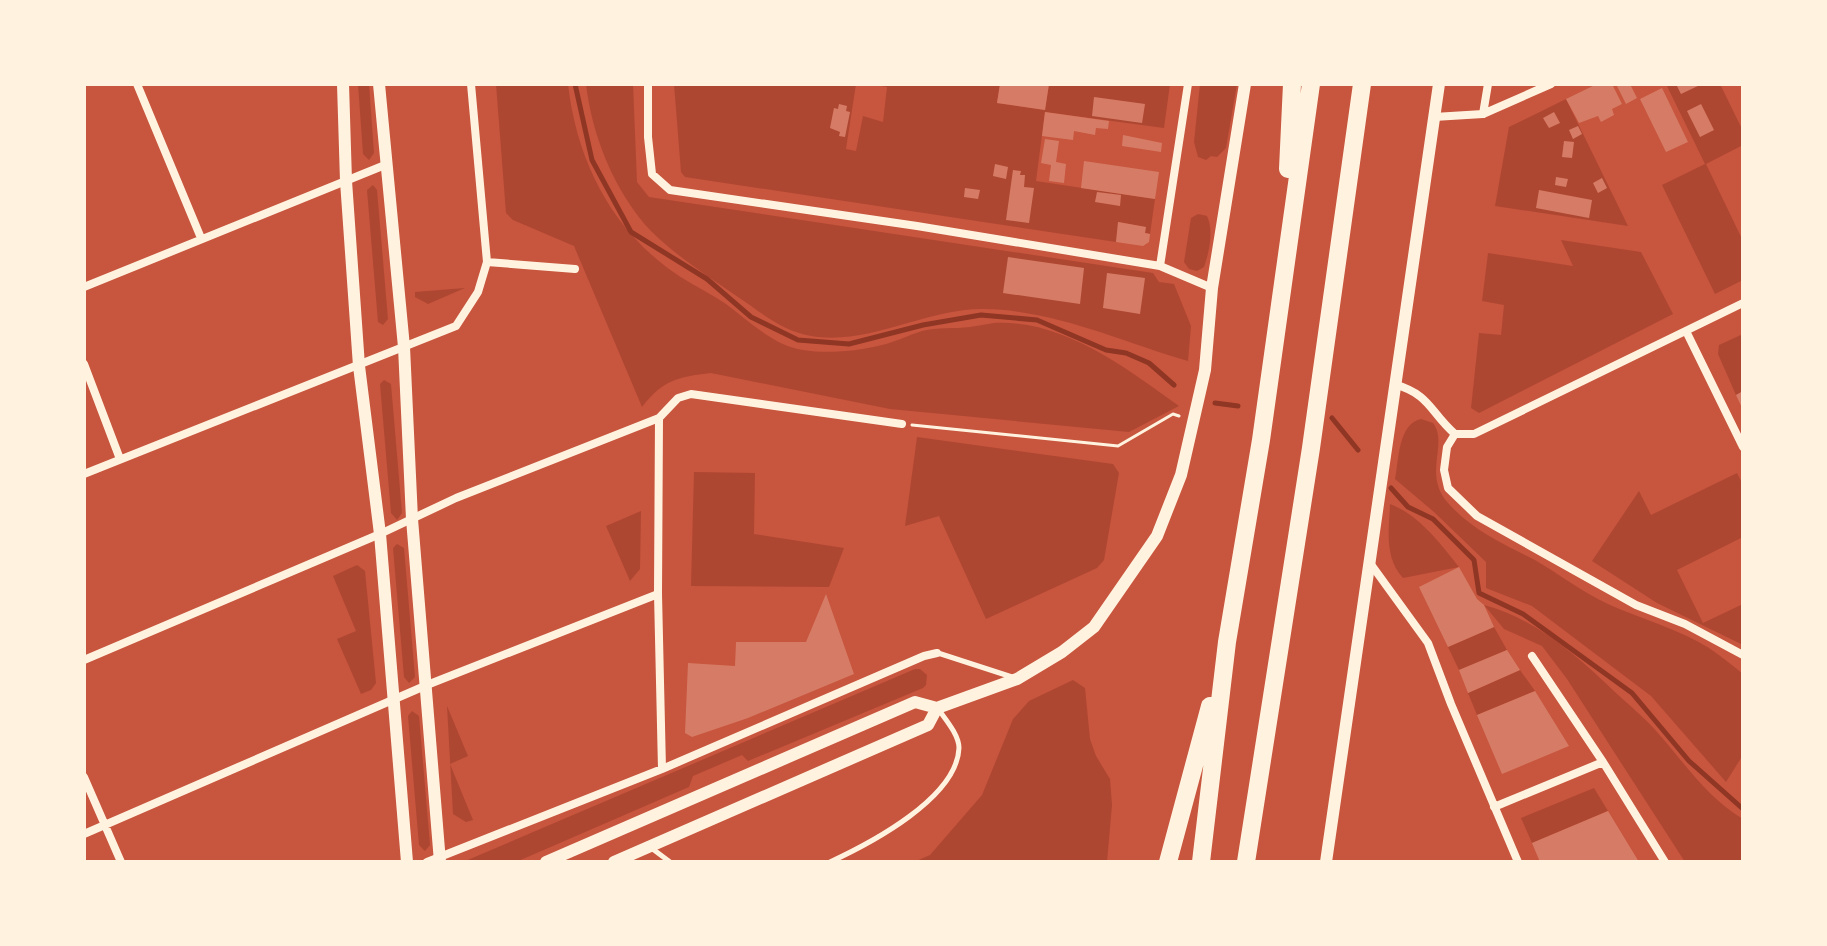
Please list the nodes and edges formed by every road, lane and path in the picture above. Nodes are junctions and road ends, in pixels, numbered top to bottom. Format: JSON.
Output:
{"nodes":[{"id":1,"x":137,"y":84,"type":"edge"},
{"id":2,"x":343,"y":84,"type":"edge"},
{"id":3,"x":379,"y":84,"type":"edge"},
{"id":4,"x":471,"y":84,"type":"edge"},
{"id":5,"x":648,"y":84,"type":"edge"},
{"id":6,"x":1188,"y":84,"type":"edge"},
{"id":7,"x":1245,"y":84,"type":"edge"},
{"id":8,"x":1292,"y":84,"type":"edge"},
{"id":9,"x":1311,"y":84,"type":"edge"},
{"id":10,"x":1362,"y":84,"type":"edge"},
{"id":11,"x":1439,"y":84,"type":"edge"},
{"id":12,"x":1488,"y":84,"type":"edge"},
{"id":13,"x":1551,"y":84,"type":"edge"},
{"id":14,"x":1483,"y":114,"type":"junction"},
{"id":15,"x":1434,"y":117,"type":"junction"},
{"id":16,"x":385,"y":165,"type":"junction"},
{"id":17,"x":346,"y":181,"type":"junction"},
{"id":18,"x":201,"y":238,"type":"junction"},
{"id":19,"x":487,"y":262,"type":"junction"},
{"id":20,"x":1160,"y":266,"type":"junction"},
{"id":21,"x":575,"y":269,"type":"dead end"},
{"id":22,"x":1283,"y":271,"type":"junction"},
{"id":23,"x":84,"y":287,"type":"edge"},
{"id":24,"x":1212,"y":288,"type":"junction"},
{"id":25,"x":1743,"y":303,"type":"edge"},
{"id":26,"x":1686,"y":331,"type":"junction"},
{"id":27,"x":404,"y":347,"type":"junction"},
{"id":28,"x":84,"y":364,"type":"edge"},
{"id":29,"x":359,"y":366,"type":"junction"},
{"id":30,"x":1394,"y":384,"type":"junction"},
{"id":31,"x":659,"y":418,"type":"junction"},
{"id":32,"x":1194,"y":420,"type":"junction"},
{"id":33,"x":902,"y":424,"type":"joint"},
{"id":34,"x":1455,"y":434,"type":"junction"},
{"id":35,"x":1743,"y":447,"type":"edge"},
{"id":36,"x":120,"y":459,"type":"junction"},
{"id":37,"x":84,"y":474,"type":"edge"},
{"id":38,"x":412,"y":519,"type":"junction"},
{"id":39,"x":380,"y":534,"type":"junction"},
{"id":40,"x":1370,"y":563,"type":"junction"},
{"id":41,"x":658,"y":594,"type":"junction"},
{"id":42,"x":1227,"y":642,"type":"junction"},
{"id":43,"x":937,"y":653,"type":"joint"},
{"id":44,"x":1743,"y":655,"type":"edge"},
{"id":45,"x":1532,"y":656,"type":"dead end"},
{"id":46,"x":84,"y":660,"type":"edge"},
{"id":47,"x":1017,"y":679,"type":"junction"},
{"id":48,"x":427,"y":685,"type":"junction"},
{"id":49,"x":394,"y":701,"type":"junction"},
{"id":50,"x":937,"y":708,"type":"junction"},
{"id":51,"x":1603,"y":762,"type":"junction"},
{"id":52,"x":662,"y":769,"type":"junction"},
{"id":53,"x":84,"y":777,"type":"edge"},
{"id":54,"x":1494,"y":807,"type":"junction"},
{"id":55,"x":105,"y":825,"type":"junction"},
{"id":56,"x":84,"y":834,"type":"edge"},
{"id":57,"x":650,"y":846,"type":"junction"},
{"id":58,"x":435,"y":860,"type":"edge"},
{"id":59,"x":121,"y":862,"type":"edge"},
{"id":60,"x":407,"y":862,"type":"edge"},
{"id":61,"x":546,"y":862,"type":"edge"},
{"id":62,"x":614,"y":862,"type":"edge"},
{"id":63,"x":670,"y":862,"type":"edge"},
{"id":64,"x":830,"y":862,"type":"edge"},
{"id":65,"x":1168,"y":862,"type":"edge"},
{"id":66,"x":1201,"y":862,"type":"edge"},
{"id":67,"x":1246,"y":862,"type":"edge"},
{"id":68,"x":1326,"y":862,"type":"edge"},
{"id":69,"x":1518,"y":862,"type":"edge"},
{"id":70,"x":1665,"y":862,"type":"edge"}],
"edges":[{"from":1,"to":18,"type":"street"},
{"from":2,"to":17,"type":"street"},
{"from":3,"to":16,"type":"street"},
{"from":4,"to":19,"type":"street"},
{"from":5,"to":20,"type":"street"},
{"from":6,"to":20,"type":"street"},
{"from":7,"to":24,"type":"street"},
{"from":8,"to":22,"type":"highway"},
{"from":9,"to":22,"type":"highway"},
{"from":10,"to":67,"type":"highway"},
{"from":11,"to":15,"type":"street"},
{"from":12,"to":14,"type":"street"},
{"from":13,"to":14,"type":"street"},
{"from":14,"to":15,"type":"street"},
{"from":15,"to":30,"type":"street"},
{"from":16,"to":17,"type":"street"},
{"from":16,"to":27,"type":"street"},
{"from":17,"to":18,"type":"street"},
{"from":17,"to":29,"type":"street"},
{"from":18,"to":23,"type":"street"},
{"from":19,"to":21,"type":"street"},
{"from":19,"to":27,"type":"street"},
{"from":20,"to":24,"type":"street"},
{"from":22,"to":42,"type":"highway"},
{"from":24,"to":32,"type":"street"},
{"from":25,"to":26,"type":"street"},
{"from":26,"to":34,"type":"street"},
{"from":26,"to":35,"type":"street"},
{"from":27,"to":29,"type":"street"},
{"from":27,"to":38,"type":"street"},
{"from":28,"to":36,"type":"street"},
{"from":29,"to":36,"type":"street"},
{"from":29,"to":39,"type":"street"},
{"from":30,"to":34,"type":"street"},
{"from":30,"to":40,"type":"street"},
{"from":31,"to":33,"type":"street"},
{"from":31,"to":38,"type":"street"},
{"from":31,"to":41,"type":"street"},
{"from":32,"to":33,"type":"path"},
{"from":32,"to":47,"type":"street"},
{"from":34,"to":44,"type":"street"},
{"from":36,"to":37,"type":"street"},
{"from":38,"to":39,"type":"street"},
{"from":38,"to":48,"type":"street"},
{"from":39,"to":46,"type":"street"},
{"from":39,"to":49,"type":"street"},
{"from":40,"to":54,"type":"street"},
{"from":40,"to":68,"type":"street"},
{"from":41,"to":48,"type":"street"},
{"from":41,"to":52,"type":"street"},
{"from":42,"to":65,"type":"highway"},
{"from":42,"to":66,"type":"highway"},
{"from":43,"to":47,"type":"lane"},
{"from":43,"to":52,"type":"street"},
{"from":45,"to":51,"type":"street"},
{"from":47,"to":50,"type":"street"},
{"from":48,"to":49,"type":"street"},
{"from":48,"to":58,"type":"street"},
{"from":49,"to":55,"type":"street"},
{"from":49,"to":60,"type":"street"},
{"from":50,"to":57,"type":"street"},
{"from":50,"to":61,"type":"street"},
{"from":50,"to":64,"type":"lane"},
{"from":51,"to":54,"type":"street"},
{"from":51,"to":70,"type":"street"},
{"from":52,"to":58,"type":"street"},
{"from":53,"to":55,"type":"street"},
{"from":54,"to":69,"type":"street"},
{"from":55,"to":56,"type":"street"},
{"from":55,"to":59,"type":"street"},
{"from":57,"to":62,"type":"street"},
{"from":57,"to":63,"type":"lane"}]}
